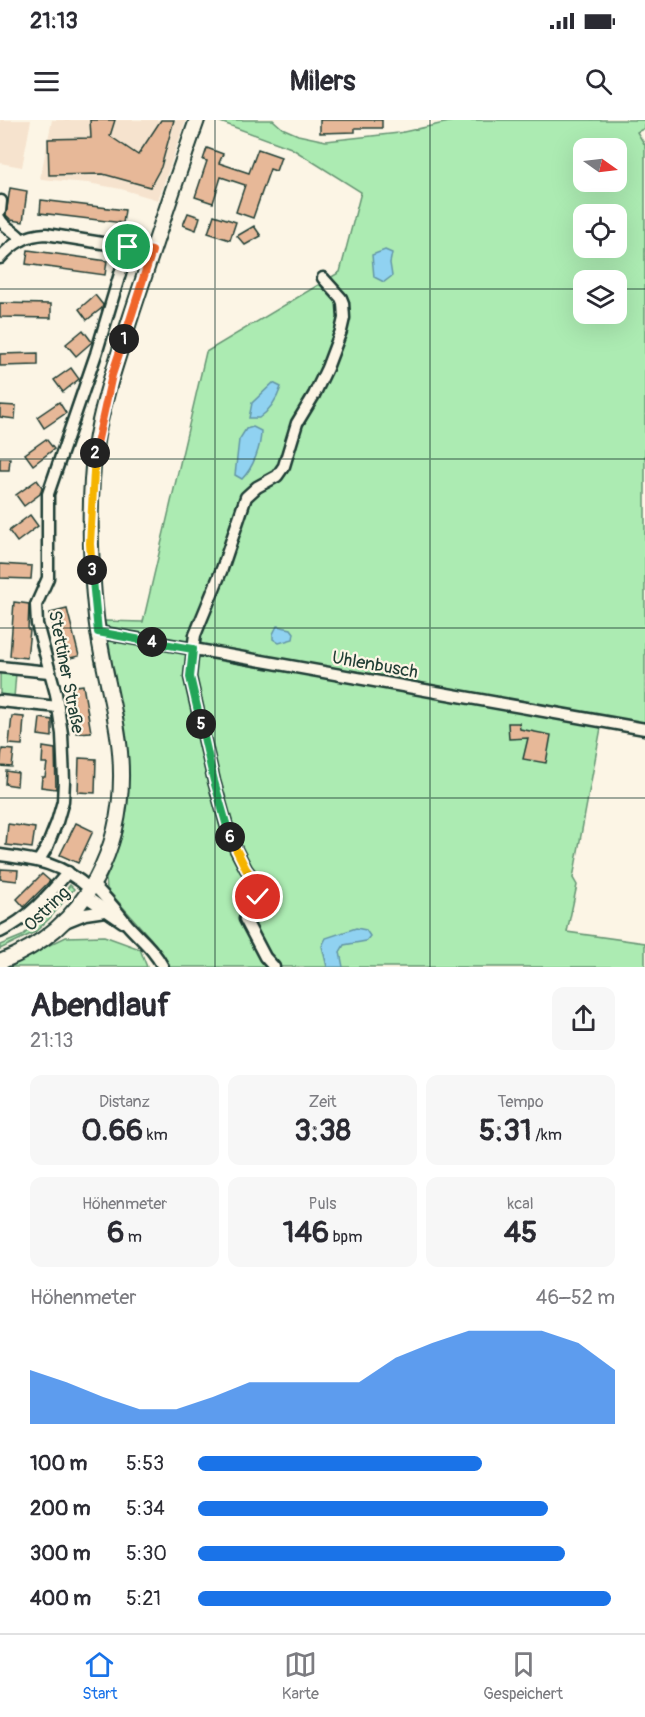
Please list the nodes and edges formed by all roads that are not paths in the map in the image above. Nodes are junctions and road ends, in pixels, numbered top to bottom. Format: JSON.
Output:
{"nodes":[{"id":1,"x":196,"y":120,"type":"edge"},
{"id":2,"x":0,"y":219,"type":"edge"},
{"id":3,"x":22,"y":240,"type":"junction"},
{"id":4,"x":128,"y":247,"type":"junction"},
{"id":5,"x":152,"y":251,"type":"junction"},
{"id":6,"x":0,"y":258,"type":"edge"},
{"id":7,"x":323,"y":278,"type":"dead end"},
{"id":8,"x":98,"y":632,"type":"junction"},
{"id":9,"x":193,"y":649,"type":"junction"},
{"id":10,"x":0,"y":668,"type":"edge"},
{"id":11,"x":49,"y":672,"type":"junction"},
{"id":12,"x":0,"y":701,"type":"edge"},
{"id":13,"x":58,"y":706,"type":"junction"},
{"id":14,"x":645,"y":729,"type":"edge"},
{"id":15,"x":0,"y":855,"type":"edge"},
{"id":16,"x":39,"y":860,"type":"junction"},
{"id":17,"x":68,"y":872,"type":"junction"},
{"id":18,"x":90,"y":890,"type":"junction"},
{"id":19,"x":105,"y":911,"type":"junction"},
{"id":20,"x":64,"y":922,"type":"junction"},
{"id":21,"x":128,"y":925,"type":"junction"},
{"id":22,"x":0,"y":932,"type":"edge"},
{"id":23,"x":0,"y":963,"type":"edge"},
{"id":24,"x":163,"y":967,"type":"edge"},
{"id":25,"x":274,"y":967,"type":"edge"}],
"edges":[{"from":1,"to":5,"type":"main road","name":"Ostring"},
{"from":2,"to":3,"type":"street"},
{"from":3,"to":4,"type":"street"},
{"from":3,"to":6,"type":"street"},
{"from":4,"to":5,"type":"street"},
{"from":4,"to":11,"type":"street","name":"Stettiner Straße"},
{"from":5,"to":8,"type":"main road","name":"Ostring"},
{"from":7,"to":9,"type":"street"},
{"from":8,"to":9,"type":"street","name":"Uhlenbusch"},
{"from":8,"to":18,"type":"main road","name":"Ostring"},
{"from":9,"to":14,"type":"street","name":"Uhlenbusch"},
{"from":9,"to":25,"type":"street"},
{"from":10,"to":11,"type":"street"},
{"from":11,"to":13,"type":"street","name":"Stettiner Straße"},
{"from":12,"to":13,"type":"street"},
{"from":13,"to":16,"type":"street","name":"Stettiner Straße"},
{"from":15,"to":16,"type":"street"},
{"from":16,"to":17,"type":"street"},
{"from":17,"to":18,"type":"street"},
{"from":17,"to":22,"type":"street"},
{"from":18,"to":19,"type":"street"},
{"from":18,"to":20,"type":"main road","name":"Ostring"},
{"from":18,"to":21,"type":"street"},
{"from":19,"to":20,"type":"street"},
{"from":19,"to":21,"type":"street"},
{"from":20,"to":23,"type":"main road","name":"Ostring"},
{"from":21,"to":24,"type":"street"}]}
